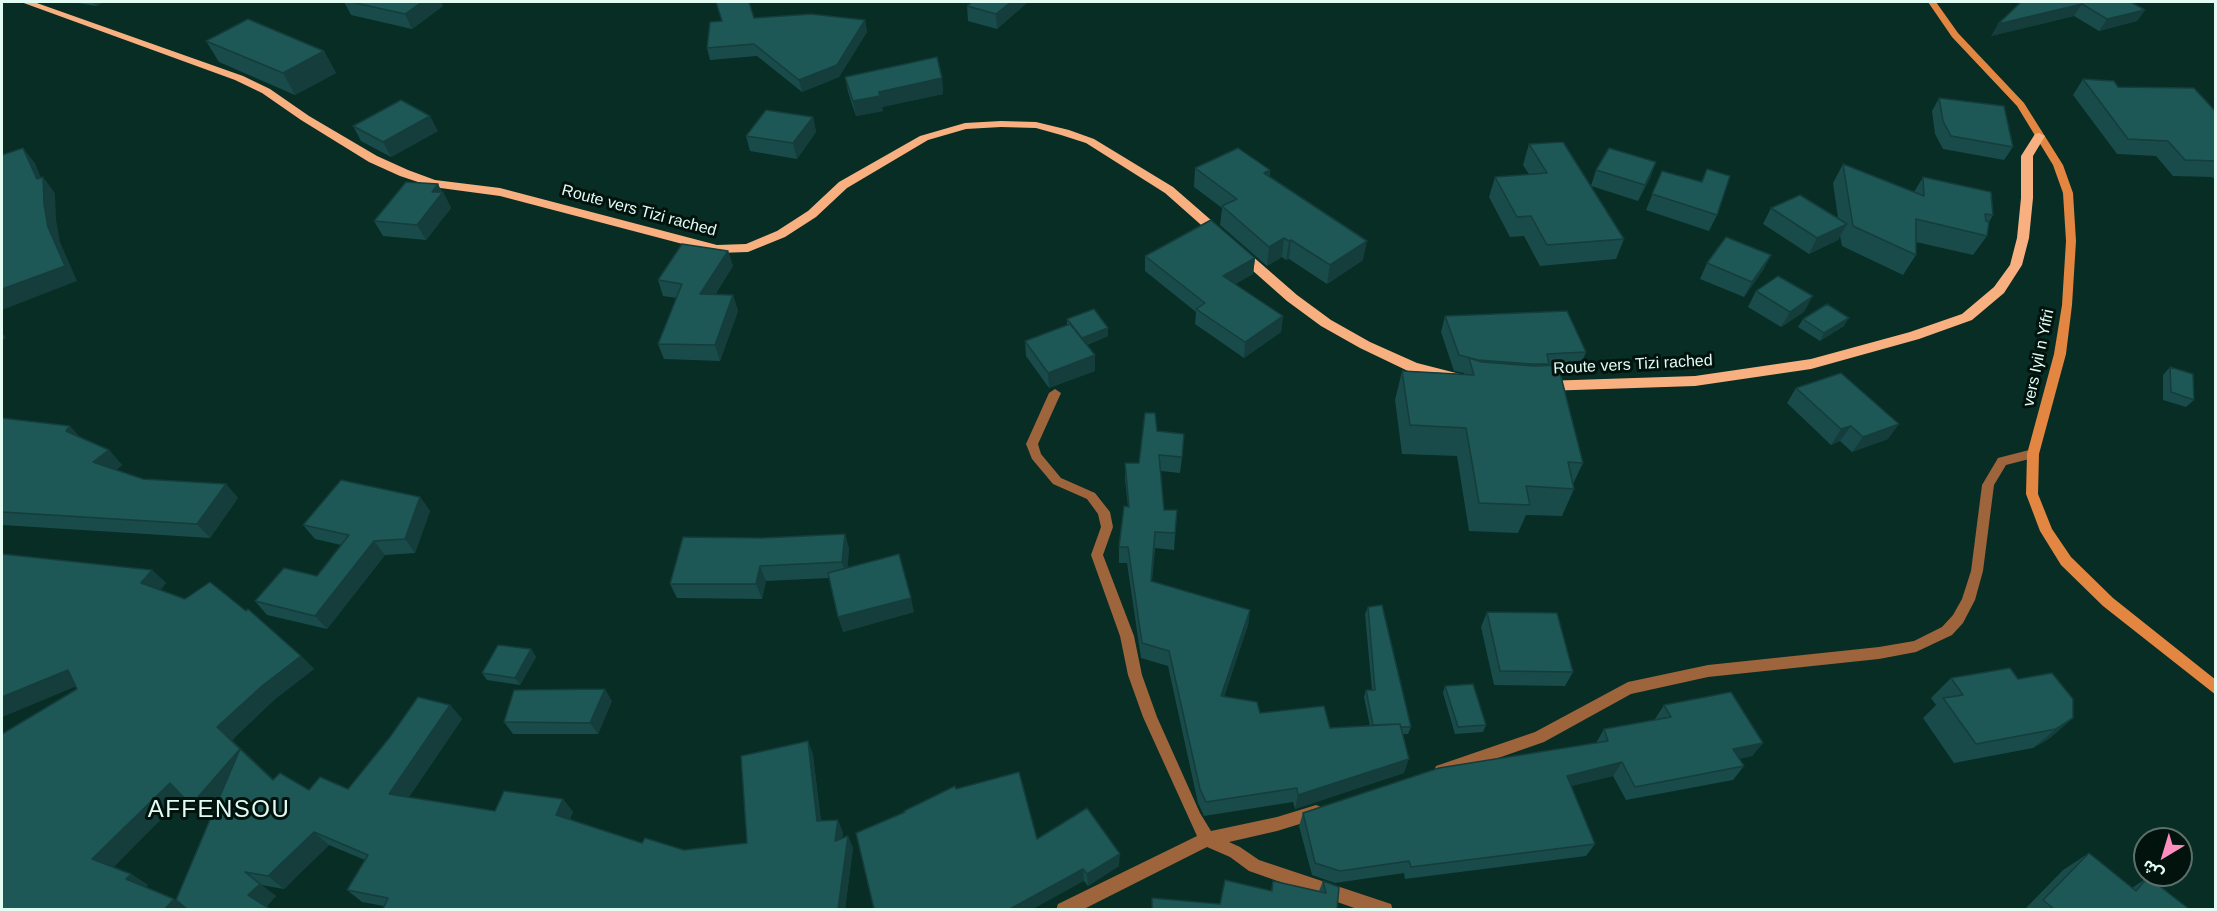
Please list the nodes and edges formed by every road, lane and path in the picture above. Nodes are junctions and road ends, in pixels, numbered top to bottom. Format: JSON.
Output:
{"nodes":[{"id":1,"x":26,"y":2,"type":"edge"},
{"id":2,"x":1932,"y":2,"type":"edge"},
{"id":3,"x":2039,"y":136,"type":"junction"},
{"id":4,"x":1463,"y":380,"type":"edge"},
{"id":5,"x":1526,"y":387,"type":"edge"},
{"id":6,"x":1055,"y":393,"type":"dead end"},
{"id":7,"x":2033,"y":454,"type":"junction"},
{"id":8,"x":2216,"y":689,"type":"edge"},
{"id":9,"x":1428,"y":775,"type":"edge"},
{"id":10,"x":1330,"y":807,"type":"edge"},
{"id":11,"x":1207,"y":839,"type":"junction"},
{"id":12,"x":1064,"y":909,"type":"edge"},
{"id":13,"x":1385,"y":909,"type":"edge"}],
"edges":[{"from":1,"to":4,"type":"main road","name":"Route vers Tizi rached"},
{"from":2,"to":3,"type":"main road","name":"vers Iγil n Yifri"},
{"from":3,"to":5,"type":"main road","name":"Route vers Tizi rached"},
{"from":3,"to":7,"type":"main road","name":"vers Iγil n Yifri"},
{"from":6,"to":11,"type":"street"},
{"from":7,"to":8,"type":"main road","name":"vers Iγil n Yifri"},
{"from":7,"to":9,"type":"street"},
{"from":10,"to":11,"type":"street"},
{"from":11,"to":12,"type":"street"},
{"from":11,"to":13,"type":"street"}]}
